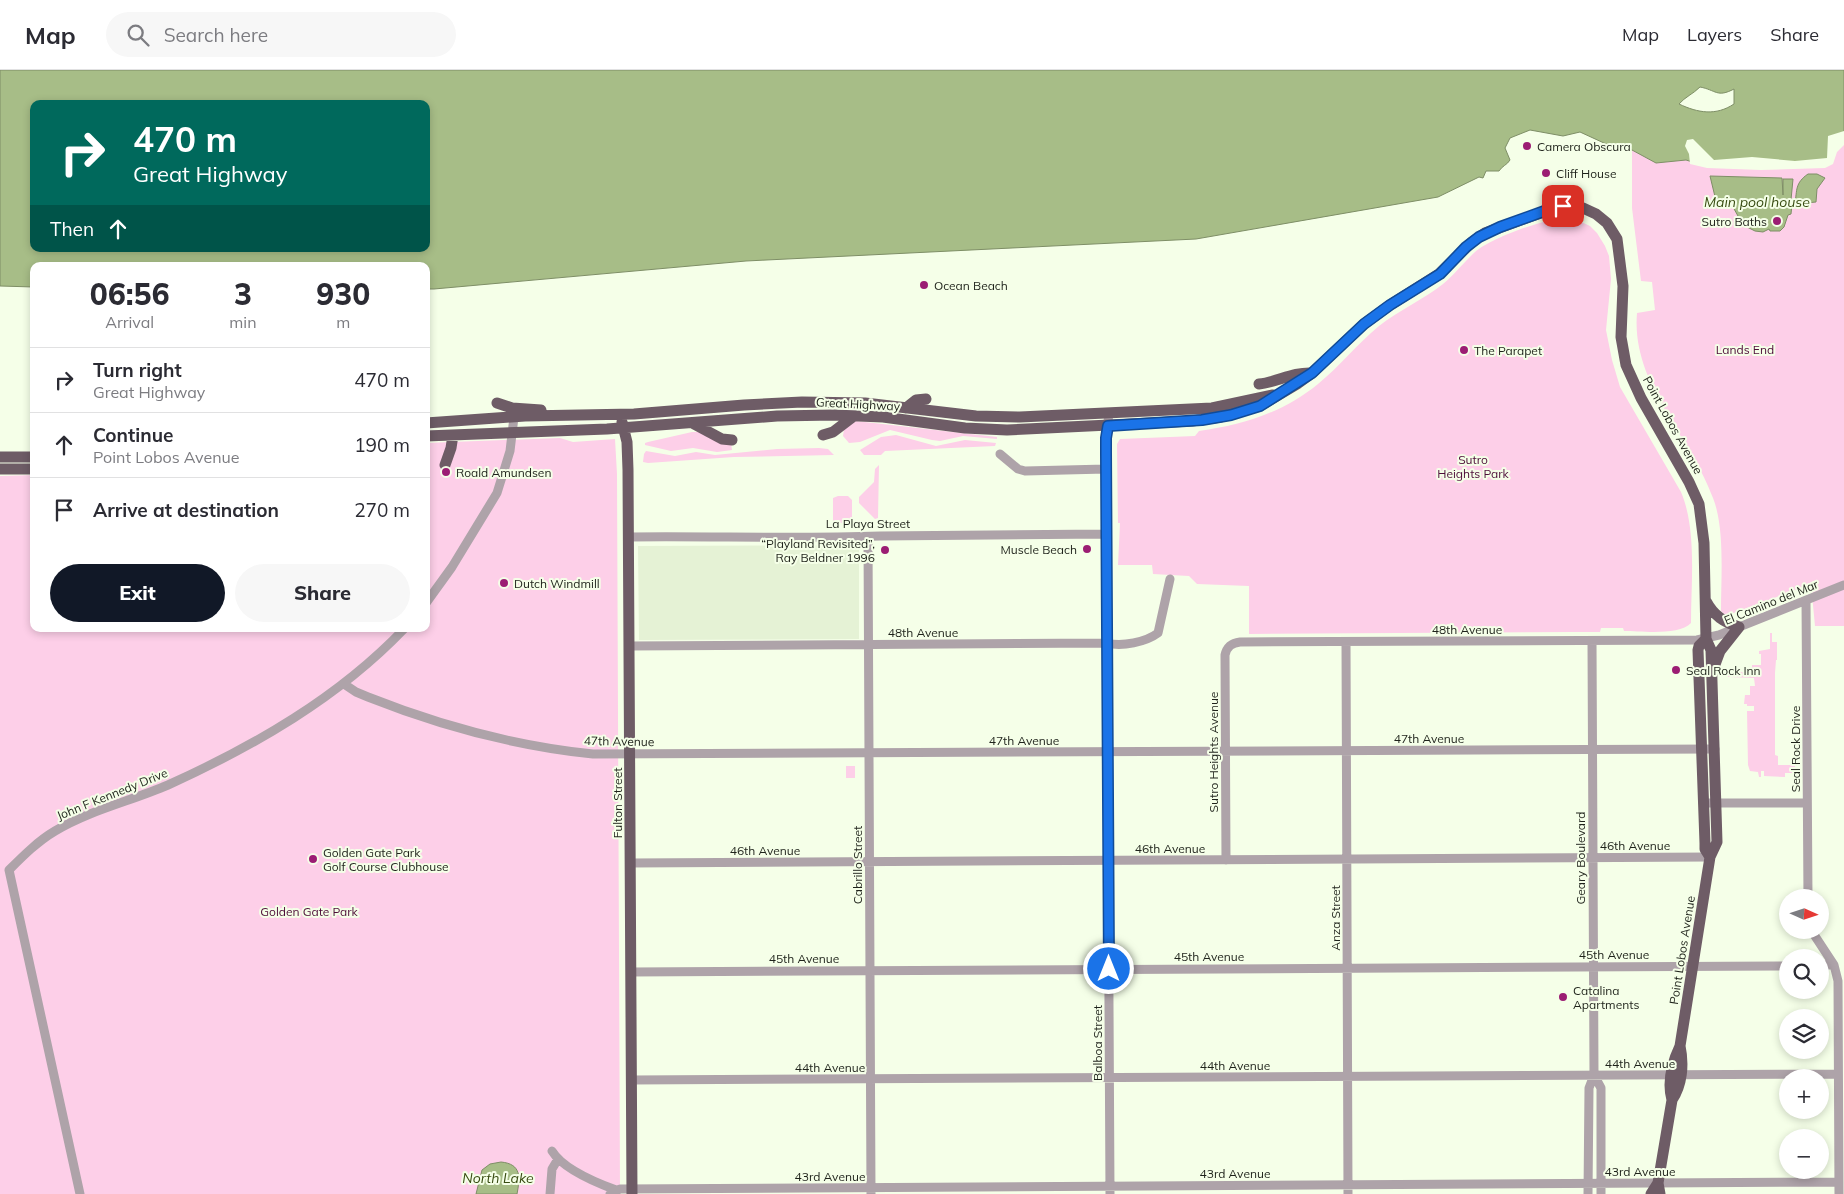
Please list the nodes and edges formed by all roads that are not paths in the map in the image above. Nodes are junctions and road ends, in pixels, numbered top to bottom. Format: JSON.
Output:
{"nodes":[{"id":1,"x":1312,"y":373,"type":"junction"},
{"id":2,"x":1258,"y":384,"type":"dead end"},
{"id":3,"x":1282,"y":393,"type":"junction"},
{"id":4,"x":926,"y":398,"type":"dead end"},
{"id":5,"x":497,"y":403,"type":"dead end"},
{"id":6,"x":906,"y":408,"type":"junction"},
{"id":7,"x":620,"y":413,"type":"junction"},
{"id":8,"x":1109,"y":413,"type":"junction"},
{"id":9,"x":570,"y":415,"type":"junction"},
{"id":10,"x":854,"y":416,"type":"junction"},
{"id":11,"x":514,"y":417,"type":"junction"},
{"id":12,"x":430,"y":422,"type":"edge"},
{"id":13,"x":430,"y":423,"type":"edge"},
{"id":14,"x":692,"y":423,"type":"junction"},
{"id":15,"x":1108,"y":426,"type":"junction"},
{"id":16,"x":624,"y":428,"type":"junction"},
{"id":17,"x":513,"y":432,"type":"junction"},
{"id":18,"x":452,"y":435,"type":"junction"},
{"id":19,"x":823,"y":435,"type":"dead end"},
{"id":20,"x":430,"y":436,"type":"edge"},
{"id":21,"x":732,"y":440,"type":"dead end"},
{"id":22,"x":1000,"y":454,"type":"dead end"},
{"id":23,"x":0,"y":457,"type":"edge"},
{"id":24,"x":30,"y":457,"type":"edge"},
{"id":25,"x":445,"y":465,"type":"dead end"},
{"id":26,"x":0,"y":467,"type":"edge"},
{"id":27,"x":30,"y":469,"type":"edge"},
{"id":28,"x":1106,"y":469,"type":"junction"},
{"id":29,"x":1106,"y":534,"type":"junction"},
{"id":30,"x":629,"y":537,"type":"junction"},
{"id":31,"x":868,"y":537,"type":"junction"},
{"id":32,"x":1170,"y":578,"type":"dead end"},
{"id":33,"x":1844,"y":585,"type":"edge"},
{"id":34,"x":430,"y":597,"type":"edge"},
{"id":35,"x":1706,"y":600,"type":"junction"},
{"id":36,"x":1806,"y":600,"type":"junction"},
{"id":37,"x":1739,"y":627,"type":"junction"},
{"id":38,"x":401,"y":632,"type":"edge"},
{"id":39,"x":1706,"y":639,"type":"junction"},
{"id":40,"x":1592,"y":641,"type":"junction"},
{"id":41,"x":1346,"y":642,"type":"junction"},
{"id":42,"x":1107,"y":643,"type":"junction"},
{"id":43,"x":868,"y":644,"type":"junction"},
{"id":44,"x":630,"y":646,"type":"junction"},
{"id":45,"x":1230,"y":646,"type":"joint"},
{"id":46,"x":1712,"y":674,"type":"junction"},
{"id":47,"x":344,"y":684,"type":"junction"},
{"id":48,"x":1592,"y":749,"type":"junction"},
{"id":49,"x":1701,"y":749,"type":"junction"},
{"id":50,"x":1715,"y":749,"type":"junction"},
{"id":51,"x":1225,"y":751,"type":"junction"},
{"id":52,"x":1346,"y":751,"type":"junction"},
{"id":53,"x":1108,"y":752,"type":"junction"},
{"id":54,"x":869,"y":753,"type":"junction"},
{"id":55,"x":630,"y":754,"type":"junction"},
{"id":56,"x":1807,"y":802,"type":"junction"},
{"id":57,"x":1703,"y":803,"type":"junction"},
{"id":58,"x":1717,"y":803,"type":"junction"},
{"id":59,"x":1710,"y":857,"type":"junction"},
{"id":60,"x":1593,"y":858,"type":"junction"},
{"id":61,"x":1347,"y":859,"type":"junction"},
{"id":62,"x":1108,"y":860,"type":"junction"},
{"id":63,"x":1226,"y":860,"type":"junction"},
{"id":64,"x":870,"y":862,"type":"junction"},
{"id":65,"x":631,"y":863,"type":"junction"},
{"id":66,"x":1808,"y":889,"type":"edge"},
{"id":67,"x":1817,"y":939,"type":"edge"},
{"id":68,"x":1829,"y":965,"type":"edge"},
{"id":69,"x":1834,"y":965,"type":"junction"},
{"id":70,"x":1593,"y":966,"type":"junction"},
{"id":71,"x":1694,"y":966,"type":"junction"},
{"id":72,"x":1779,"y":966,"type":"edge"},
{"id":73,"x":1347,"y":968,"type":"junction"},
{"id":74,"x":1109,"y":969,"type":"junction"},
{"id":75,"x":870,"y":970,"type":"junction"},
{"id":76,"x":631,"y":972,"type":"junction"},
{"id":77,"x":1838,"y":1074,"type":"junction"},
{"id":78,"x":1594,"y":1075,"type":"junction"},
{"id":79,"x":1676,"y":1075,"type":"junction"},
{"id":80,"x":1348,"y":1077,"type":"junction"},
{"id":81,"x":1109,"y":1078,"type":"junction"},
{"id":82,"x":871,"y":1079,"type":"junction"},
{"id":83,"x":632,"y":1080,"type":"junction"},
{"id":84,"x":1839,"y":1182,"type":"junction"},
{"id":85,"x":1588,"y":1184,"type":"junction"},
{"id":86,"x":1601,"y":1184,"type":"junction"},
{"id":87,"x":1659,"y":1189,"type":"edge"},
{"id":88,"x":1110,"y":1190,"type":"edge"},
{"id":89,"x":1348,"y":1190,"type":"edge"},
{"id":90,"x":871,"y":1191,"type":"edge"},
{"id":91,"x":613,"y":1192,"type":"edge"},
{"id":92,"x":632,"y":1192,"type":"edge"},
{"id":93,"x":80,"y":1194,"type":"edge"},
{"id":94,"x":550,"y":1194,"type":"edge"},
{"id":95,"x":1588,"y":1194,"type":"edge"},
{"id":96,"x":1601,"y":1194,"type":"edge"},
{"id":97,"x":1651,"y":1194,"type":"edge"},
{"id":98,"x":1839,"y":1194,"type":"edge"}],
"edges":[{"from":1,"to":2,"type":"main road"},
{"from":1,"to":3,"type":"main road","name":"Great Highway"},
{"from":1,"to":35,"type":"main road","name":"Point Lobos Avenue"},
{"from":3,"to":8,"type":"main road","name":"Great Highway"},
{"from":3,"to":15,"type":"main road","name":"Great Highway"},
{"from":4,"to":6,"type":"main road"},
{"from":5,"to":9,"type":"main road"},
{"from":6,"to":7,"type":"main road","name":"Great Highway"},
{"from":6,"to":8,"type":"main road","name":"Great Highway"},
{"from":7,"to":9,"type":"main road","name":"Great Highway"},
{"from":7,"to":16,"type":"main road","name":"Fulton Street"},
{"from":8,"to":15,"type":"street","name":"Balboa Street"},
{"from":9,"to":11,"type":"main road","name":"Great Highway"},
{"from":10,"to":14,"type":"main road","name":"Great Highway"},
{"from":10,"to":15,"type":"main road","name":"Great Highway"},
{"from":10,"to":19,"type":"main road"},
{"from":11,"to":12,"type":"main road","name":"Great Highway"},
{"from":11,"to":17,"type":"street"},
{"from":13,"to":18,"type":"main road"},
{"from":14,"to":16,"type":"main road","name":"Great Highway"},
{"from":14,"to":21,"type":"main road"},
{"from":15,"to":28,"type":"street","name":"Balboa Street"},
{"from":16,"to":17,"type":"main road","name":"Great Highway"},
{"from":16,"to":30,"type":"main road","name":"Fulton Street"},
{"from":17,"to":18,"type":"main road","name":"Great Highway"},
{"from":17,"to":34,"type":"street"},
{"from":18,"to":20,"type":"main road","name":"Great Highway"},
{"from":18,"to":25,"type":"main road"},
{"from":22,"to":28,"type":"street"},
{"from":23,"to":24,"type":"main road"},
{"from":26,"to":27,"type":"main road"},
{"from":28,"to":29,"type":"street","name":"Balboa Street"},
{"from":29,"to":31,"type":"street","name":"La Playa Street"},
{"from":29,"to":42,"type":"street","name":"Balboa Street"},
{"from":30,"to":31,"type":"street","name":"La Playa Street"},
{"from":30,"to":44,"type":"main road","name":"Fulton Street"},
{"from":31,"to":43,"type":"street","name":"Cabrillo Street"},
{"from":32,"to":42,"type":"street","name":"48th Avenue"},
{"from":33,"to":36,"type":"street","name":"El Camino del Mar"},
{"from":35,"to":37,"type":"main road"},
{"from":35,"to":39,"type":"main road","name":"Point Lobos Avenue"},
{"from":36,"to":37,"type":"street","name":"El Camino del Mar"},
{"from":36,"to":56,"type":"street","name":"Seal Rock Drive"},
{"from":37,"to":39,"type":"street","name":"El Camino del Mar"},
{"from":37,"to":46,"type":"main road"},
{"from":38,"to":47,"type":"street","name":"John F Kennedy Drive"},
{"from":39,"to":40,"type":"street","name":"48th Avenue"},
{"from":39,"to":46,"type":"main road","name":"Point Lobos Avenue"},
{"from":39,"to":49,"type":"main road","name":"Point Lobos Avenue"},
{"from":40,"to":41,"type":"street","name":"48th Avenue"},
{"from":40,"to":48,"type":"street","name":"Geary Boulevard"},
{"from":41,"to":45,"type":"street","name":"48th Avenue"},
{"from":41,"to":52,"type":"street","name":"Anza Street"},
{"from":42,"to":43,"type":"street","name":"48th Avenue"},
{"from":42,"to":53,"type":"street","name":"Balboa Street"},
{"from":43,"to":44,"type":"street","name":"48th Avenue"},
{"from":43,"to":54,"type":"street","name":"Cabrillo Street"},
{"from":44,"to":55,"type":"main road","name":"Fulton Street"},
{"from":45,"to":51,"type":"street","name":"Sutro Heights Avenue"},
{"from":46,"to":50,"type":"main road","name":"Point Lobos Avenue"},
{"from":47,"to":55,"type":"street","name":"47th Avenue"},
{"from":47,"to":93,"type":"street","name":"John F Kennedy Drive"},
{"from":48,"to":49,"type":"street","name":"47th Avenue"},
{"from":48,"to":52,"type":"street","name":"47th Avenue"},
{"from":48,"to":60,"type":"street","name":"Geary Boulevard"},
{"from":49,"to":50,"type":"street","name":"47th Avenue"},
{"from":49,"to":57,"type":"main road","name":"Point Lobos Avenue"},
{"from":50,"to":58,"type":"main road","name":"Point Lobos Avenue"},
{"from":51,"to":52,"type":"street","name":"47th Avenue"},
{"from":51,"to":53,"type":"street","name":"47th Avenue"},
{"from":51,"to":63,"type":"street","name":"Sutro Heights Avenue"},
{"from":52,"to":61,"type":"street","name":"Anza Street"},
{"from":53,"to":54,"type":"street","name":"47th Avenue"},
{"from":53,"to":62,"type":"street","name":"Balboa Street"},
{"from":54,"to":55,"type":"street","name":"47th Avenue"},
{"from":54,"to":64,"type":"street","name":"Cabrillo Street"},
{"from":55,"to":65,"type":"main road","name":"Fulton Street"},
{"from":56,"to":58,"type":"street"},
{"from":56,"to":66,"type":"street","name":"Seal Rock Drive"},
{"from":57,"to":58,"type":"street"},
{"from":57,"to":59,"type":"main road","name":"Point Lobos Avenue"},
{"from":58,"to":59,"type":"main road","name":"Point Lobos Avenue"},
{"from":59,"to":60,"type":"street","name":"46th Avenue"},
{"from":59,"to":71,"type":"main road","name":"Point Lobos Avenue"},
{"from":60,"to":61,"type":"street","name":"46th Avenue"},
{"from":60,"to":70,"type":"street","name":"Geary Boulevard"},
{"from":61,"to":63,"type":"street","name":"46th Avenue"},
{"from":61,"to":73,"type":"street","name":"Anza Street"},
{"from":62,"to":63,"type":"street","name":"46th Avenue"},
{"from":62,"to":64,"type":"street","name":"46th Avenue"},
{"from":62,"to":74,"type":"street","name":"Balboa Street"},
{"from":64,"to":65,"type":"street","name":"46th Avenue"},
{"from":64,"to":75,"type":"street","name":"Cabrillo Street"},
{"from":65,"to":76,"type":"main road","name":"Fulton Street"},
{"from":67,"to":69,"type":"street"},
{"from":68,"to":69,"type":"street"},
{"from":69,"to":77,"type":"street"},
{"from":70,"to":71,"type":"street","name":"45th Avenue"},
{"from":70,"to":73,"type":"street","name":"45th Avenue"},
{"from":70,"to":78,"type":"street","name":"Geary Boulevard"},
{"from":71,"to":72,"type":"street","name":"45th Avenue"},
{"from":71,"to":79,"type":"main road","name":"Point Lobos Avenue"},
{"from":73,"to":74,"type":"street","name":"45th Avenue"},
{"from":73,"to":80,"type":"street","name":"Anza Street"},
{"from":74,"to":75,"type":"street","name":"45th Avenue"},
{"from":74,"to":81,"type":"street","name":"Balboa Street"},
{"from":75,"to":76,"type":"street","name":"45th Avenue"},
{"from":75,"to":82,"type":"street","name":"Cabrillo Street"},
{"from":76,"to":83,"type":"main road","name":"Fulton Street"},
{"from":77,"to":79,"type":"street","name":"44th Avenue"},
{"from":77,"to":84,"type":"street"},
{"from":78,"to":79,"type":"street","name":"44th Avenue"},
{"from":78,"to":80,"type":"street","name":"44th Avenue"},
{"from":78,"to":85,"type":"street","name":"Geary Boulevard"},
{"from":78,"to":86,"type":"street","name":"Geary Boulevard"},
{"from":79,"to":87,"type":"main road","name":"Point Lobos Avenue"},
{"from":80,"to":81,"type":"street","name":"44th Avenue"},
{"from":80,"to":89,"type":"street","name":"Anza Street"},
{"from":81,"to":82,"type":"street","name":"44th Avenue"},
{"from":81,"to":88,"type":"street","name":"Balboa Street"},
{"from":82,"to":83,"type":"street","name":"44th Avenue"},
{"from":82,"to":90,"type":"street","name":"Cabrillo Street"},
{"from":83,"to":92,"type":"main road","name":"Fulton Street"},
{"from":84,"to":87,"type":"street","name":"43rd Avenue"},
{"from":84,"to":98,"type":"street"},
{"from":85,"to":86,"type":"street","name":"43rd Avenue"},
{"from":85,"to":89,"type":"street","name":"43rd Avenue"},
{"from":85,"to":95,"type":"street","name":"Geary Boulevard"},
{"from":86,"to":87,"type":"street","name":"43rd Avenue"},
{"from":86,"to":96,"type":"street","name":"Geary Boulevard"},
{"from":87,"to":97,"type":"main road","name":"Point Lobos Avenue"},
{"from":88,"to":89,"type":"street","name":"43rd Avenue"},
{"from":88,"to":90,"type":"street","name":"43rd Avenue"},
{"from":90,"to":92,"type":"street","name":"43rd Avenue"},
{"from":91,"to":92,"type":"street","name":"43rd Avenue"},
{"from":91,"to":94,"type":"street"}]}
